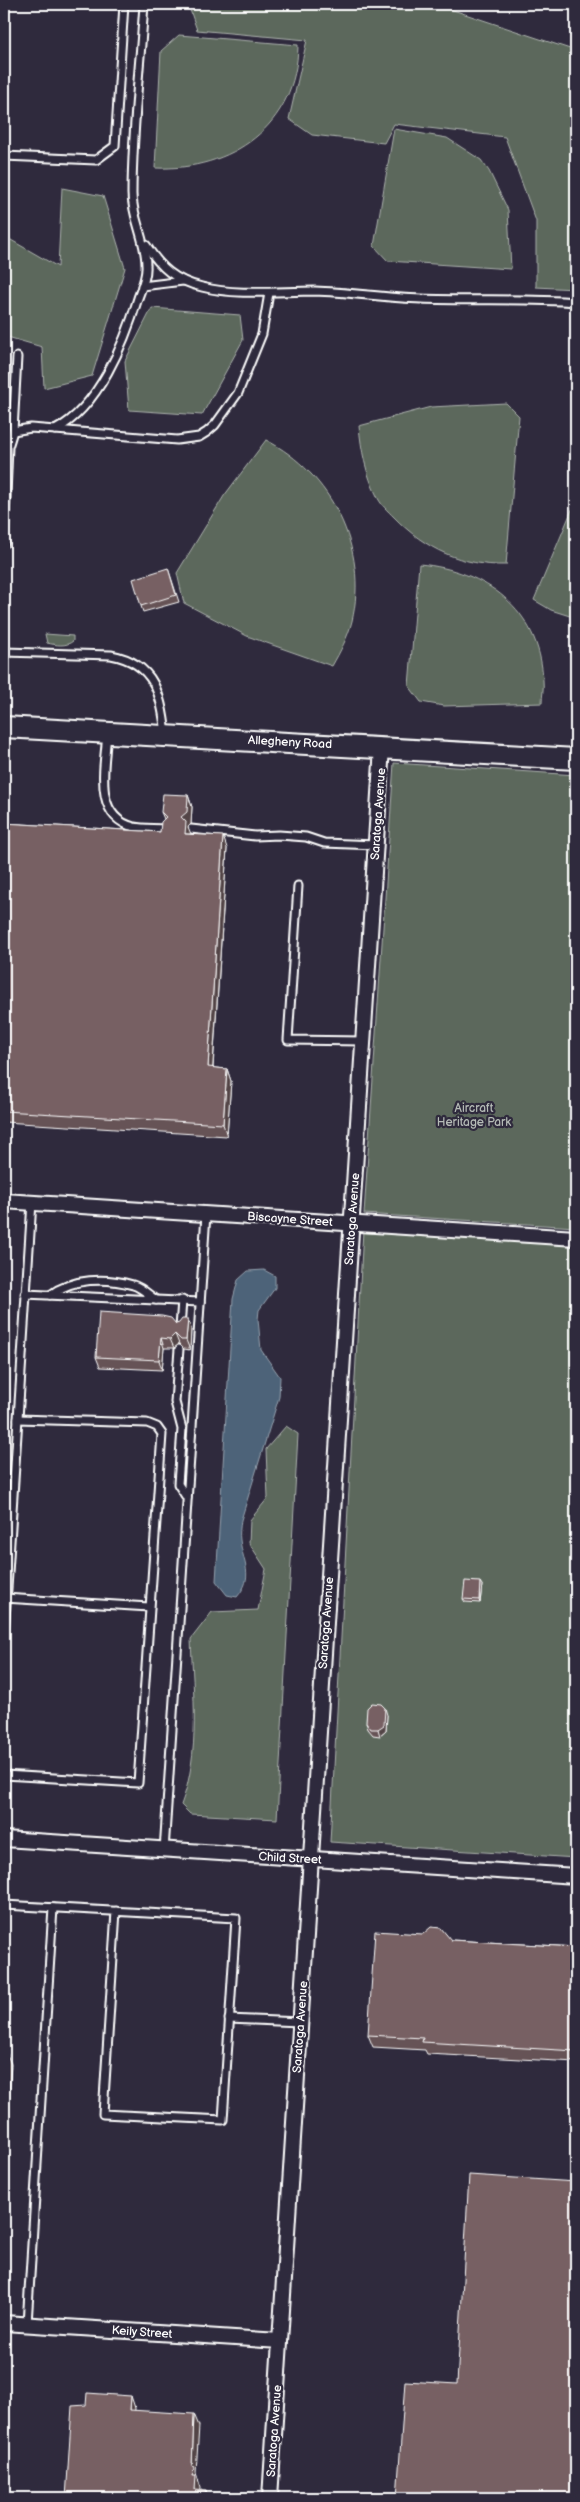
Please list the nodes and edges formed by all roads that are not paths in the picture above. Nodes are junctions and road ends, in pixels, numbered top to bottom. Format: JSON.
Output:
{"nodes":[{"id":1,"x":124,"y":4,"type":"edge"},
{"id":2,"x":144,"y":4,"type":"edge"},
{"id":3,"x":4,"y":156,"type":"edge"},
{"id":4,"x":145,"y":243,"type":"junction"},
{"id":5,"x":186,"y":281,"type":"junction"},
{"id":6,"x":142,"y":286,"type":"junction"},
{"id":7,"x":269,"y":293,"type":"junction"},
{"id":8,"x":576,"y":302,"type":"edge"},
{"id":9,"x":17,"y":357,"type":"dead end"},
{"id":10,"x":14,"y":430,"type":"junction"},
{"id":11,"x":55,"y":430,"type":"junction"},
{"id":12,"x":4,"y":544,"type":"edge"},
{"id":13,"x":4,"y":652,"type":"edge"},
{"id":14,"x":4,"y":727,"type":"edge"},
{"id":15,"x":107,"y":733,"type":"junction"},
{"id":16,"x":167,"y":736,"type":"junction"},
{"id":17,"x":382,"y":747,"type":"junction"},
{"id":18,"x":576,"y":758,"type":"edge"},
{"id":19,"x":165,"y":829,"type":"edge"},
{"id":20,"x":191,"y":829,"type":"dead end"},
{"id":21,"x":376,"y":845,"type":"junction"},
{"id":22,"x":298,"y":886,"type":"dead end"},
{"id":23,"x":364,"y":1041,"type":"junction"},
{"id":24,"x":4,"y":1200,"type":"edge"},
{"id":25,"x":32,"y":1202,"type":"junction"},
{"id":26,"x":206,"y":1214,"type":"junction"},
{"id":27,"x":352,"y":1223,"type":"junction"},
{"id":28,"x":576,"y":1238,"type":"edge"},
{"id":29,"x":25,"y":1294,"type":"junction"},
{"id":30,"x":50,"y":1295,"type":"junction"},
{"id":31,"x":156,"y":1300,"type":"junction"},
{"id":32,"x":182,"y":1300,"type":"junction"},
{"id":33,"x":200,"y":1302,"type":"junction"},
{"id":34,"x":180,"y":1328,"type":"edge"},
{"id":35,"x":179,"y":1349,"type":"edge"},
{"id":36,"x":18,"y":1419,"type":"junction"},
{"id":37,"x":188,"y":1498,"type":"junction"},
{"id":38,"x":5,"y":1598,"type":"edge"},
{"id":39,"x":149,"y":1607,"type":"junction"},
{"id":40,"x":4,"y":1635,"type":"edge"},
{"id":41,"x":4,"y":1774,"type":"edge"},
{"id":42,"x":4,"y":1839,"type":"edge"},
{"id":43,"x":164,"y":1851,"type":"junction"},
{"id":44,"x":311,"y":1858,"type":"junction"},
{"id":45,"x":576,"y":1876,"type":"edge"},
{"id":46,"x":4,"y":1905,"type":"edge"},
{"id":47,"x":53,"y":1908,"type":"junction"},
{"id":48,"x":116,"y":1911,"type":"junction"},
{"id":49,"x":229,"y":2019,"type":"junction"},
{"id":50,"x":300,"y":2022,"type":"junction"},
{"id":51,"x":4,"y":2323,"type":"edge"},
{"id":52,"x":27,"y":2324,"type":"junction"},
{"id":53,"x":280,"y":2341,"type":"junction"},
{"id":54,"x":270,"y":2498,"type":"edge"}],
"edges":[{"from":1,"to":3,"type":"lane"},
{"from":2,"to":4,"type":"lane"},
{"from":4,"to":5,"type":"lane"},
{"from":4,"to":6,"type":"lane"},
{"from":5,"to":6,"type":"lane"},
{"from":5,"to":7,"type":"lane"},
{"from":6,"to":11,"type":"lane"},
{"from":7,"to":8,"type":"lane"},
{"from":7,"to":11,"type":"lane"},
{"from":9,"to":10,"type":"lane"},
{"from":10,"to":11,"type":"lane"},
{"from":10,"to":12,"type":"lane"},
{"from":13,"to":16,"type":"lane"},
{"from":14,"to":15,"type":"street","name":"Allegheny Road"},
{"from":15,"to":16,"type":"street","name":"Allegheny Road"},
{"from":15,"to":19,"type":"lane"},
{"from":16,"to":17,"type":"street","name":"Allegheny Road"},
{"from":17,"to":18,"type":"street","name":"Allegheny Road"},
{"from":17,"to":21,"type":"street","name":"Saratoga Avenue"},
{"from":20,"to":21,"type":"lane"},
{"from":21,"to":23,"type":"street","name":"Saratoga Avenue"},
{"from":22,"to":23,"type":"lane"},
{"from":23,"to":27,"type":"street","name":"Saratoga Avenue"},
{"from":24,"to":25,"type":"street","name":"Biscayne Street"},
{"from":25,"to":26,"type":"street","name":"Biscayne Street"},
{"from":25,"to":29,"type":"lane"},
{"from":26,"to":27,"type":"street","name":"Biscayne Street"},
{"from":26,"to":33,"type":"lane"},
{"from":27,"to":28,"type":"street","name":"Biscayne Street"},
{"from":27,"to":44,"type":"street","name":"Saratoga Avenue"},
{"from":29,"to":30,"type":"lane"},
{"from":29,"to":36,"type":"lane"},
{"from":30,"to":31,"type":"lane"},
{"from":30,"to":31,"type":"lane"},
{"from":31,"to":32,"type":"lane"},
{"from":32,"to":33,"type":"lane"},
{"from":32,"to":34,"type":"lane"},
{"from":33,"to":37,"type":"lane"},
{"from":35,"to":37,"type":"lane"},
{"from":36,"to":38,"type":"lane"},
{"from":36,"to":39,"type":"lane"},
{"from":37,"to":43,"type":"lane"},
{"from":38,"to":39,"type":"lane"},
{"from":38,"to":40,"type":"lane"},
{"from":39,"to":41,"type":"lane"},
{"from":42,"to":43,"type":"street","name":"Child Street"},
{"from":43,"to":44,"type":"street","name":"Child Street"},
{"from":44,"to":45,"type":"street","name":"Child Street"},
{"from":44,"to":50,"type":"street","name":"Saratoga Avenue"},
{"from":46,"to":47,"type":"lane"},
{"from":47,"to":48,"type":"lane"},
{"from":47,"to":52,"type":"lane"},
{"from":48,"to":49,"type":"lane"},
{"from":48,"to":49,"type":"lane"},
{"from":49,"to":50,"type":"lane"},
{"from":50,"to":53,"type":"street","name":"Saratoga Avenue"},
{"from":51,"to":52,"type":"street","name":"Keily Street"},
{"from":52,"to":53,"type":"street","name":"Keily Street"},
{"from":53,"to":54,"type":"street","name":"Saratoga Avenue"}]}
